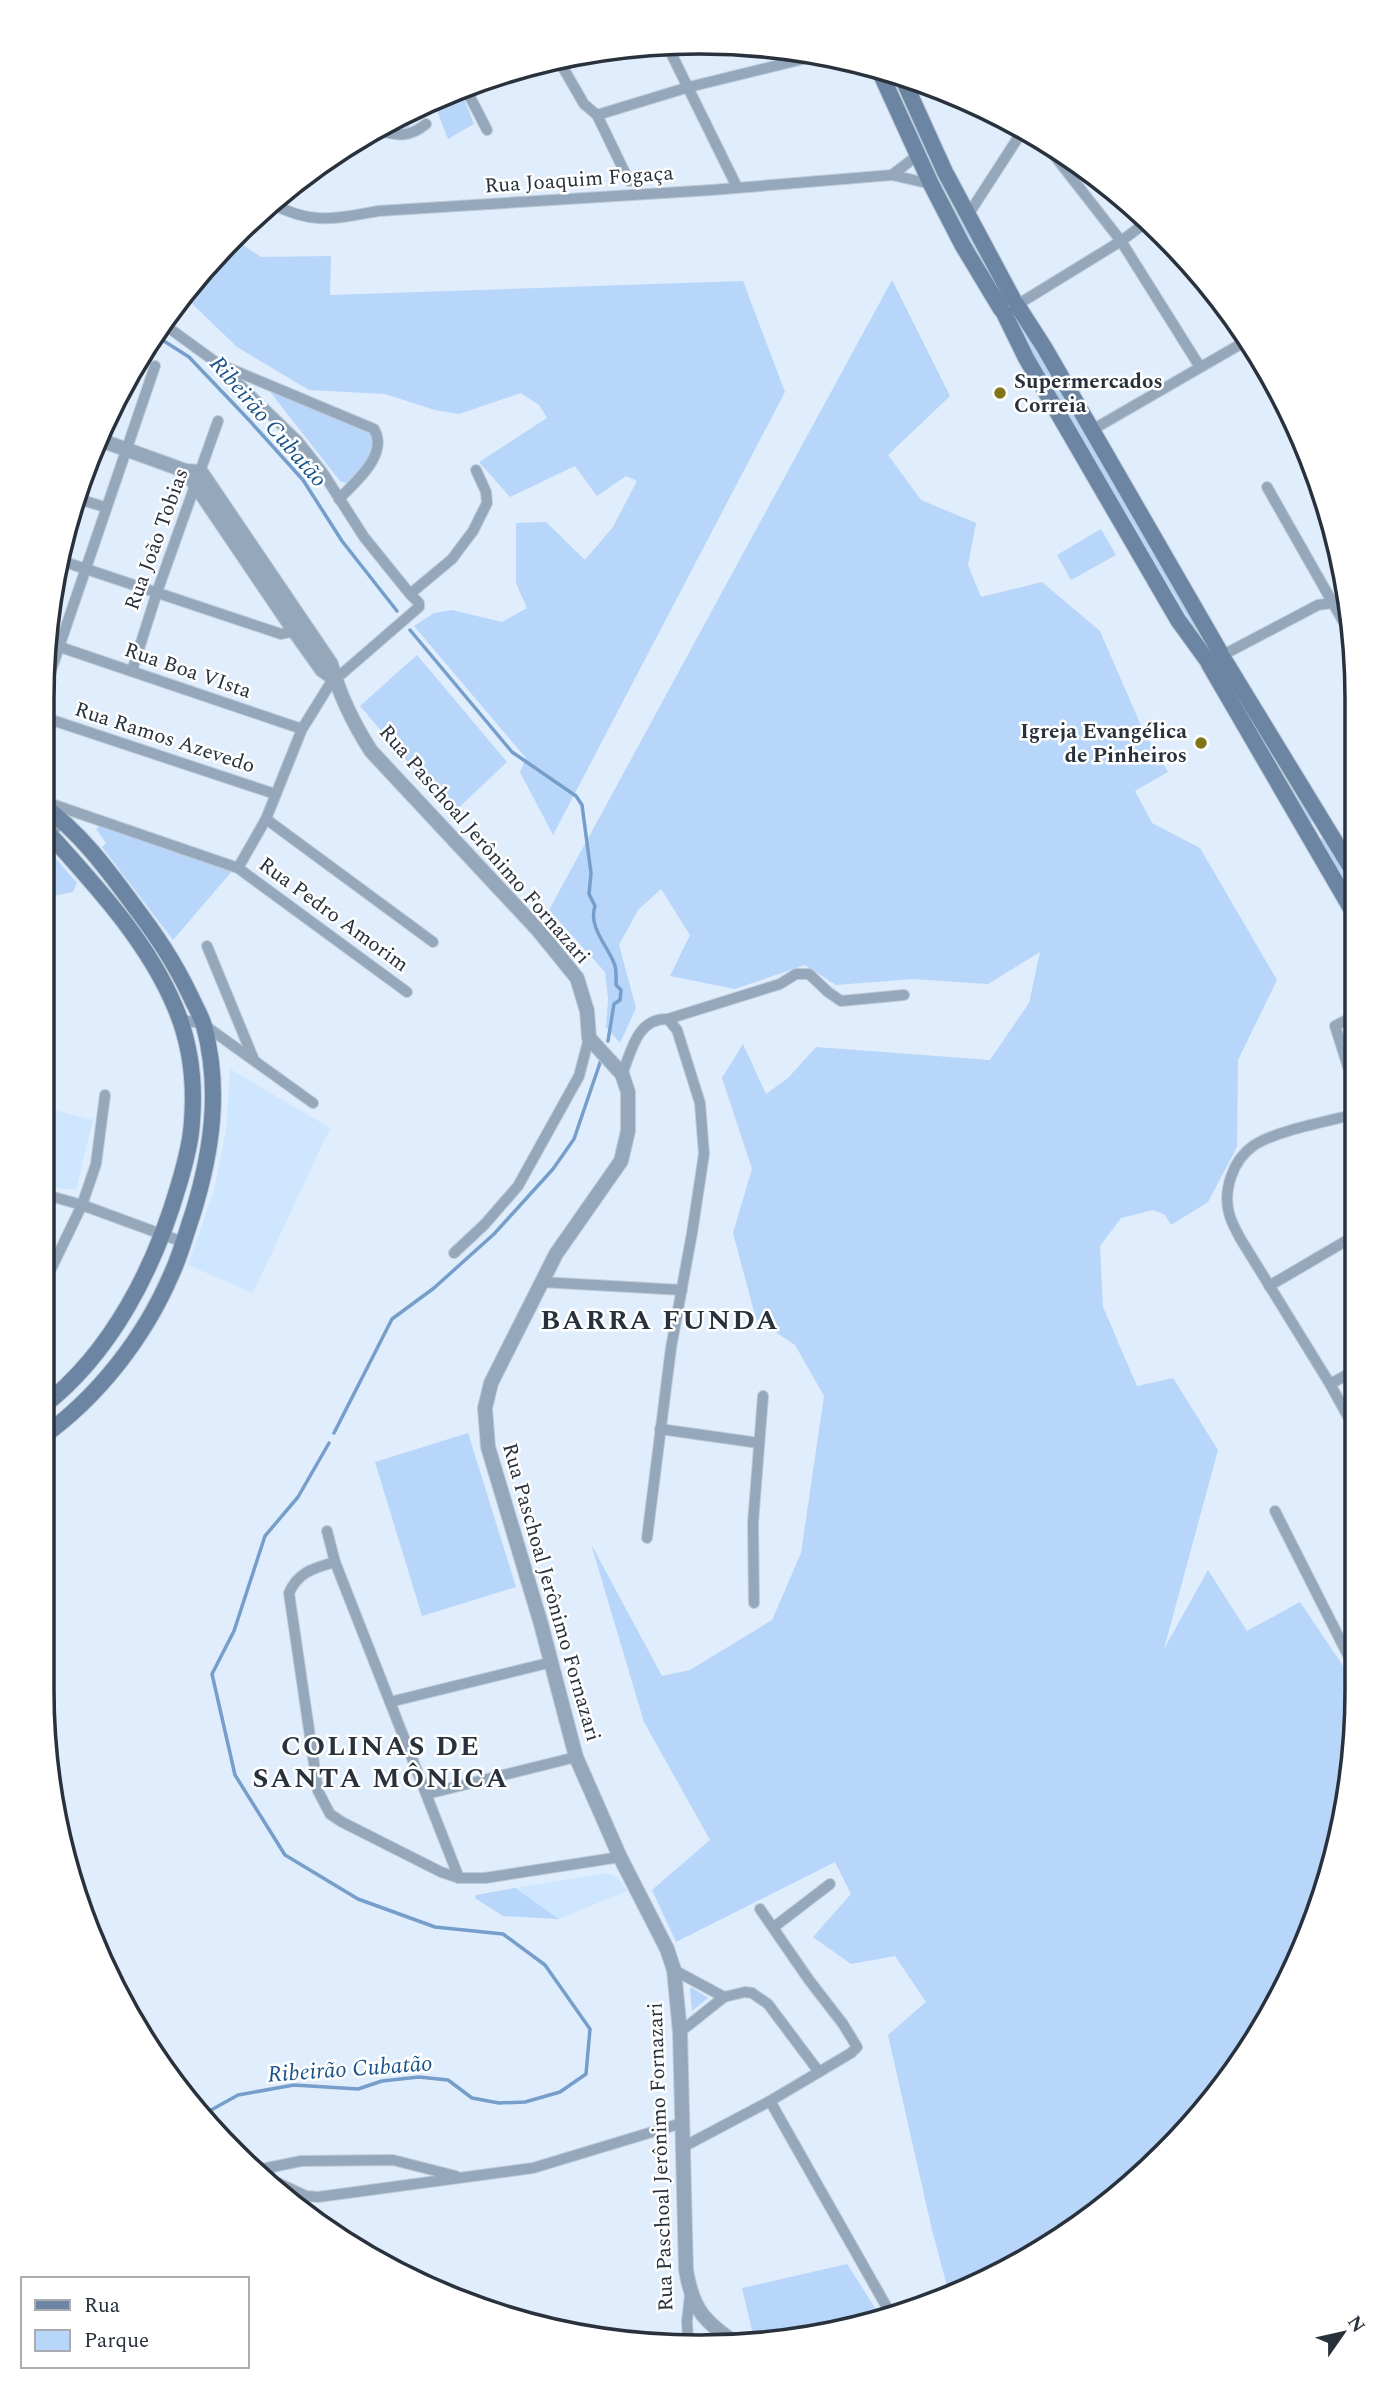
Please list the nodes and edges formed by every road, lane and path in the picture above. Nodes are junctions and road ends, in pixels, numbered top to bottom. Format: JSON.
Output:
{"nodes":[{"id":1,"x":673,"y":55,"type":"edge"},
{"id":2,"x":793,"y":61,"type":"edge"},
{"id":3,"x":564,"y":69,"type":"edge"},
{"id":4,"x":884,"y":81,"type":"edge"},
{"id":5,"x":896,"y":85,"type":"edge"},
{"id":6,"x":689,"y":86,"type":"junction"},
{"id":7,"x":909,"y":89,"type":"edge"},
{"id":8,"x":888,"y":90,"type":"junction"},
{"id":9,"x":471,"y":96,"type":"edge"},
{"id":10,"x":597,"y":115,"type":"junction"},
{"id":11,"x":426,"y":124,"type":"dead end"},
{"id":12,"x":487,"y":130,"type":"dead end"},
{"id":13,"x":390,"y":134,"type":"edge"},
{"id":14,"x":1017,"y":139,"type":"edge"},
{"id":15,"x":918,"y":155,"type":"junction"},
{"id":16,"x":1063,"y":167,"type":"edge"},
{"id":17,"x":892,"y":175,"type":"junction"},
{"id":18,"x":629,"y":181,"type":"dead end"},
{"id":19,"x":931,"y":184,"type":"junction"},
{"id":20,"x":737,"y":187,"type":"junction"},
{"id":21,"x":281,"y":208,"type":"edge"},
{"id":22,"x":968,"y":215,"type":"junction"},
{"id":23,"x":1139,"y":227,"type":"edge"},
{"id":24,"x":1121,"y":241,"type":"junction"},
{"id":25,"x":1009,"y":307,"type":"junction"},
{"id":26,"x":171,"y":330,"type":"edge"},
{"id":27,"x":1239,"y":345,"type":"edge"},
{"id":28,"x":217,"y":363,"type":"junction"},
{"id":29,"x":155,"y":366,"type":"dead end"},
{"id":30,"x":1200,"y":367,"type":"junction"},
{"id":31,"x":218,"y":421,"type":"dead end"},
{"id":32,"x":1092,"y":429,"type":"junction"},
{"id":33,"x":108,"y":443,"type":"edge"},
{"id":34,"x":126,"y":449,"type":"junction"},
{"id":35,"x":476,"y":470,"type":"dead end"},
{"id":36,"x":199,"y":478,"type":"junction"},
{"id":37,"x":1267,"y":487,"type":"dead end"},
{"id":38,"x":339,"y":499,"type":"junction"},
{"id":39,"x":85,"y":501,"type":"edge"},
{"id":40,"x":105,"y":508,"type":"junction"},
{"id":41,"x":69,"y":563,"type":"edge"},
{"id":42,"x":86,"y":568,"type":"junction"},
{"id":43,"x":156,"y":592,"type":"junction"},
{"id":44,"x":410,"y":594,"type":"junction"},
{"id":45,"x":1337,"y":602,"type":"edge"},
{"id":46,"x":1332,"y":603,"type":"junction"},
{"id":47,"x":1339,"y":615,"type":"edge"},
{"id":48,"x":300,"y":629,"type":"junction"},
{"id":49,"x":60,"y":647,"type":"junction"},
{"id":50,"x":56,"y":658,"type":"edge"},
{"id":51,"x":1216,"y":658,"type":"junction"},
{"id":52,"x":132,"y":671,"type":"junction"},
{"id":53,"x":335,"y":679,"type":"junction"},
{"id":54,"x":54,"y":721,"type":"edge"},
{"id":55,"x":302,"y":729,"type":"junction"},
{"id":56,"x":275,"y":794,"type":"junction"},
{"id":57,"x":54,"y":805,"type":"edge"},
{"id":58,"x":54,"y":814,"type":"edge"},
{"id":59,"x":266,"y":819,"type":"junction"},
{"id":60,"x":63,"y":821,"type":"junction"},
{"id":61,"x":1325,"y":827,"type":"junction"},
{"id":62,"x":54,"y":828,"type":"edge"},
{"id":63,"x":1310,"y":836,"type":"junction"},
{"id":64,"x":54,"y":845,"type":"edge"},
{"id":65,"x":1345,"y":859,"type":"edge"},
{"id":66,"x":238,"y":868,"type":"junction"},
{"id":67,"x":1345,"y":898,"type":"edge"},
{"id":68,"x":433,"y":942,"type":"dead end"},
{"id":69,"x":206,"y":946,"type":"dead end"},
{"id":70,"x":407,"y":992,"type":"dead end"},
{"id":71,"x":904,"y":995,"type":"dead end"},
{"id":72,"x":179,"y":1019,"type":"junction"},
{"id":73,"x":668,"y":1019,"type":"junction"},
{"id":74,"x":1345,"y":1021,"type":"edge"},
{"id":75,"x":203,"y":1024,"type":"junction"},
{"id":76,"x":589,"y":1038,"type":"junction"},
{"id":77,"x":1345,"y":1057,"type":"edge"},
{"id":78,"x":254,"y":1060,"type":"junction"},
{"id":79,"x":622,"y":1074,"type":"junction"},
{"id":80,"x":106,"y":1095,"type":"dead end"},
{"id":81,"x":313,"y":1103,"type":"dead end"},
{"id":82,"x":1345,"y":1117,"type":"edge"},
{"id":83,"x":177,"y":1190,"type":"junction"},
{"id":84,"x":199,"y":1194,"type":"junction"},
{"id":85,"x":54,"y":1197,"type":"edge"},
{"id":86,"x":82,"y":1205,"type":"junction"},
{"id":87,"x":161,"y":1234,"type":"junction"},
{"id":88,"x":1345,"y":1241,"type":"edge"},
{"id":89,"x":183,"y":1242,"type":"junction"},
{"id":90,"x":454,"y":1253,"type":"dead end"},
{"id":91,"x":54,"y":1264,"type":"edge"},
{"id":92,"x":541,"y":1282,"type":"junction"},
{"id":93,"x":1269,"y":1286,"type":"junction"},
{"id":94,"x":682,"y":1290,"type":"junction"},
{"id":95,"x":1345,"y":1376,"type":"edge"},
{"id":96,"x":1330,"y":1384,"type":"junction"},
{"id":97,"x":763,"y":1396,"type":"dead end"},
{"id":98,"x":54,"y":1397,"type":"edge"},
{"id":99,"x":1345,"y":1412,"type":"edge"},
{"id":100,"x":54,"y":1426,"type":"edge"},
{"id":101,"x":660,"y":1429,"type":"junction"},
{"id":102,"x":759,"y":1443,"type":"junction"},
{"id":103,"x":1275,"y":1511,"type":"dead end"},
{"id":104,"x":327,"y":1531,"type":"dead end"},
{"id":105,"x":648,"y":1538,"type":"dead end"},
{"id":106,"x":335,"y":1562,"type":"junction"},
{"id":107,"x":754,"y":1603,"type":"dead end"},
{"id":108,"x":1345,"y":1649,"type":"edge"},
{"id":109,"x":552,"y":1662,"type":"junction"},
{"id":110,"x":390,"y":1702,"type":"junction"},
{"id":111,"x":576,"y":1757,"type":"junction"},
{"id":112,"x":427,"y":1794,"type":"junction"},
{"id":113,"x":620,"y":1857,"type":"junction"},
{"id":114,"x":460,"y":1878,"type":"junction"},
{"id":115,"x":830,"y":1884,"type":"dead end"},
{"id":116,"x":760,"y":1909,"type":"dead end"},
{"id":117,"x":774,"y":1927,"type":"junction"},
{"id":118,"x":674,"y":1970,"type":"junction"},
{"id":119,"x":724,"y":1997,"type":"junction"},
{"id":120,"x":680,"y":2032,"type":"junction"},
{"id":121,"x":819,"y":2072,"type":"junction"},
{"id":122,"x":770,"y":2101,"type":"junction"},
{"id":123,"x":682,"y":2123,"type":"junction"},
{"id":124,"x":683,"y":2147,"type":"junction"},
{"id":125,"x":267,"y":2168,"type":"edge"},
{"id":126,"x":464,"y":2178,"type":"junction"},
{"id":127,"x":293,"y":2190,"type":"edge"},
{"id":128,"x":690,"y":2295,"type":"junction"},
{"id":129,"x":887,"y":2307,"type":"edge"},
{"id":130,"x":688,"y":2334,"type":"edge"},
{"id":131,"x":722,"y":2334,"type":"edge"}],
"edges":[{"from":1,"to":6,"type":"street"},
{"from":2,"to":6,"type":"street"},
{"from":3,"to":10,"type":"street"},
{"from":4,"to":8,"type":"main road"},
{"from":5,"to":8,"type":"street"},
{"from":6,"to":10,"type":"street"},
{"from":6,"to":20,"type":"street"},
{"from":7,"to":22,"type":"main road"},
{"from":8,"to":15,"type":"main road"},
{"from":9,"to":12,"type":"street"},
{"from":10,"to":18,"type":"street"},
{"from":11,"to":13,"type":"street"},
{"from":14,"to":22,"type":"street"},
{"from":15,"to":17,"type":"street"},
{"from":15,"to":19,"type":"main road"},
{"from":16,"to":24,"type":"street"},
{"from":17,"to":19,"type":"street","name":"Rua Joaquim Fogaça"},
{"from":17,"to":20,"type":"street","name":"Rua Joaquim Fogaça"},
{"from":19,"to":25,"type":"main road"},
{"from":20,"to":21,"type":"street","name":"Rua Joaquim Fogaça"},
{"from":22,"to":25,"type":"main road"},
{"from":23,"to":24,"type":"street"},
{"from":24,"to":25,"type":"street"},
{"from":24,"to":30,"type":"street"},
{"from":25,"to":32,"type":"main road"},
{"from":25,"to":51,"type":"main road"},
{"from":26,"to":28,"type":"street"},
{"from":27,"to":30,"type":"street"},
{"from":28,"to":38,"type":"street"},
{"from":28,"to":38,"type":"street"},
{"from":29,"to":34,"type":"street"},
{"from":30,"to":32,"type":"street"},
{"from":31,"to":36,"type":"street","name":"Rua João Tobias"},
{"from":32,"to":51,"type":"main road"},
{"from":33,"to":34,"type":"street"},
{"from":34,"to":36,"type":"street"},
{"from":34,"to":40,"type":"street"},
{"from":35,"to":44,"type":"street"},
{"from":36,"to":43,"type":"street","name":"Rua João Tobias"},
{"from":36,"to":48,"type":"street"},
{"from":37,"to":46,"type":"street"},
{"from":38,"to":44,"type":"street"},
{"from":39,"to":40,"type":"street"},
{"from":40,"to":42,"type":"street"},
{"from":41,"to":42,"type":"street"},
{"from":42,"to":43,"type":"street"},
{"from":42,"to":49,"type":"street"},
{"from":43,"to":48,"type":"street"},
{"from":43,"to":52,"type":"street","name":"Rua João Tobias"},
{"from":44,"to":53,"type":"street"},
{"from":45,"to":46,"type":"street"},
{"from":46,"to":47,"type":"street"},
{"from":46,"to":51,"type":"street"},
{"from":48,"to":53,"type":"street"},
{"from":49,"to":50,"type":"street"},
{"from":49,"to":52,"type":"street","name":"Rua Boa VIsta"},
{"from":51,"to":61,"type":"main road"},
{"from":51,"to":63,"type":"main road"},
{"from":52,"to":55,"type":"street","name":"Rua Boa VIsta"},
{"from":53,"to":55,"type":"street"},
{"from":53,"to":76,"type":"street","name":"Rua Paschoal Jerônimo Fornazari"},
{"from":54,"to":56,"type":"street","name":"Rua Ramos Azevedo"},
{"from":55,"to":56,"type":"street"},
{"from":56,"to":59,"type":"street"},
{"from":57,"to":66,"type":"street","name":"Rua Pedro Amorim"},
{"from":58,"to":60,"type":"main road"},
{"from":59,"to":66,"type":"street"},
{"from":59,"to":68,"type":"street"},
{"from":60,"to":62,"type":"street"},
{"from":60,"to":75,"type":"main road"},
{"from":61,"to":63,"type":"main road"},
{"from":61,"to":65,"type":"main road"},
{"from":63,"to":67,"type":"main road"},
{"from":64,"to":72,"type":"main road"},
{"from":66,"to":70,"type":"street","name":"Rua Pedro Amorim"},
{"from":69,"to":78,"type":"street"},
{"from":71,"to":73,"type":"street"},
{"from":72,"to":75,"type":"street"},
{"from":72,"to":83,"type":"main road"},
{"from":73,"to":79,"type":"street"},
{"from":73,"to":94,"type":"street"},
{"from":74,"to":77,"type":"street"},
{"from":75,"to":78,"type":"street"},
{"from":75,"to":84,"type":"main road"},
{"from":76,"to":79,"type":"street"},
{"from":76,"to":90,"type":"street"},
{"from":78,"to":81,"type":"street"},
{"from":79,"to":92,"type":"street","name":"Rua Paschoal Jerônimo Fornazari"},
{"from":80,"to":86,"type":"street"},
{"from":82,"to":93,"type":"street"},
{"from":83,"to":84,"type":"main road"},
{"from":83,"to":87,"type":"main road"},
{"from":84,"to":89,"type":"main road"},
{"from":85,"to":86,"type":"street"},
{"from":86,"to":87,"type":"street"},
{"from":86,"to":91,"type":"street"},
{"from":87,"to":89,"type":"street"},
{"from":87,"to":98,"type":"main road"},
{"from":88,"to":93,"type":"street"},
{"from":89,"to":100,"type":"main road"},
{"from":92,"to":94,"type":"street"},
{"from":92,"to":109,"type":"street","name":"Rua Paschoal Jerônimo Fornazari"},
{"from":93,"to":96,"type":"street"},
{"from":94,"to":101,"type":"street"},
{"from":95,"to":96,"type":"street"},
{"from":96,"to":99,"type":"street"},
{"from":97,"to":102,"type":"street"},
{"from":101,"to":102,"type":"street"},
{"from":101,"to":105,"type":"street"},
{"from":102,"to":107,"type":"street"},
{"from":103,"to":108,"type":"street"},
{"from":104,"to":106,"type":"street"},
{"from":106,"to":110,"type":"street"},
{"from":106,"to":114,"type":"street"},
{"from":109,"to":110,"type":"street"},
{"from":109,"to":111,"type":"street","name":"Rua Paschoal Jerônimo Fornazari"},
{"from":110,"to":112,"type":"street"},
{"from":111,"to":112,"type":"street"},
{"from":111,"to":113,"type":"street","name":"Rua Paschoal Jerônimo Fornazari"},
{"from":112,"to":114,"type":"street"},
{"from":113,"to":114,"type":"street"},
{"from":113,"to":118,"type":"street","name":"Rua Paschoal Jerônimo Fornazari"},
{"from":115,"to":117,"type":"street"},
{"from":116,"to":117,"type":"street"},
{"from":117,"to":121,"type":"street"},
{"from":118,"to":119,"type":"street"},
{"from":118,"to":120,"type":"street","name":"Rua Paschoal Jerônimo Fornazari"},
{"from":119,"to":120,"type":"street"},
{"from":119,"to":121,"type":"street"},
{"from":120,"to":123,"type":"street","name":"Rua Paschoal Jerônimo Fornazari"},
{"from":121,"to":122,"type":"street"},
{"from":122,"to":124,"type":"street"},
{"from":122,"to":129,"type":"street"},
{"from":123,"to":124,"type":"street","name":"Rua Paschoal Jerônimo Fornazari"},
{"from":123,"to":126,"type":"street"},
{"from":124,"to":128,"type":"street","name":"Rua Paschoal Jerônimo Fornazari"},
{"from":125,"to":126,"type":"street"},
{"from":126,"to":127,"type":"street"},
{"from":128,"to":130,"type":"street","name":"Rua Paschoal Jerônimo Fornazari"},
{"from":128,"to":131,"type":"street"}]}
